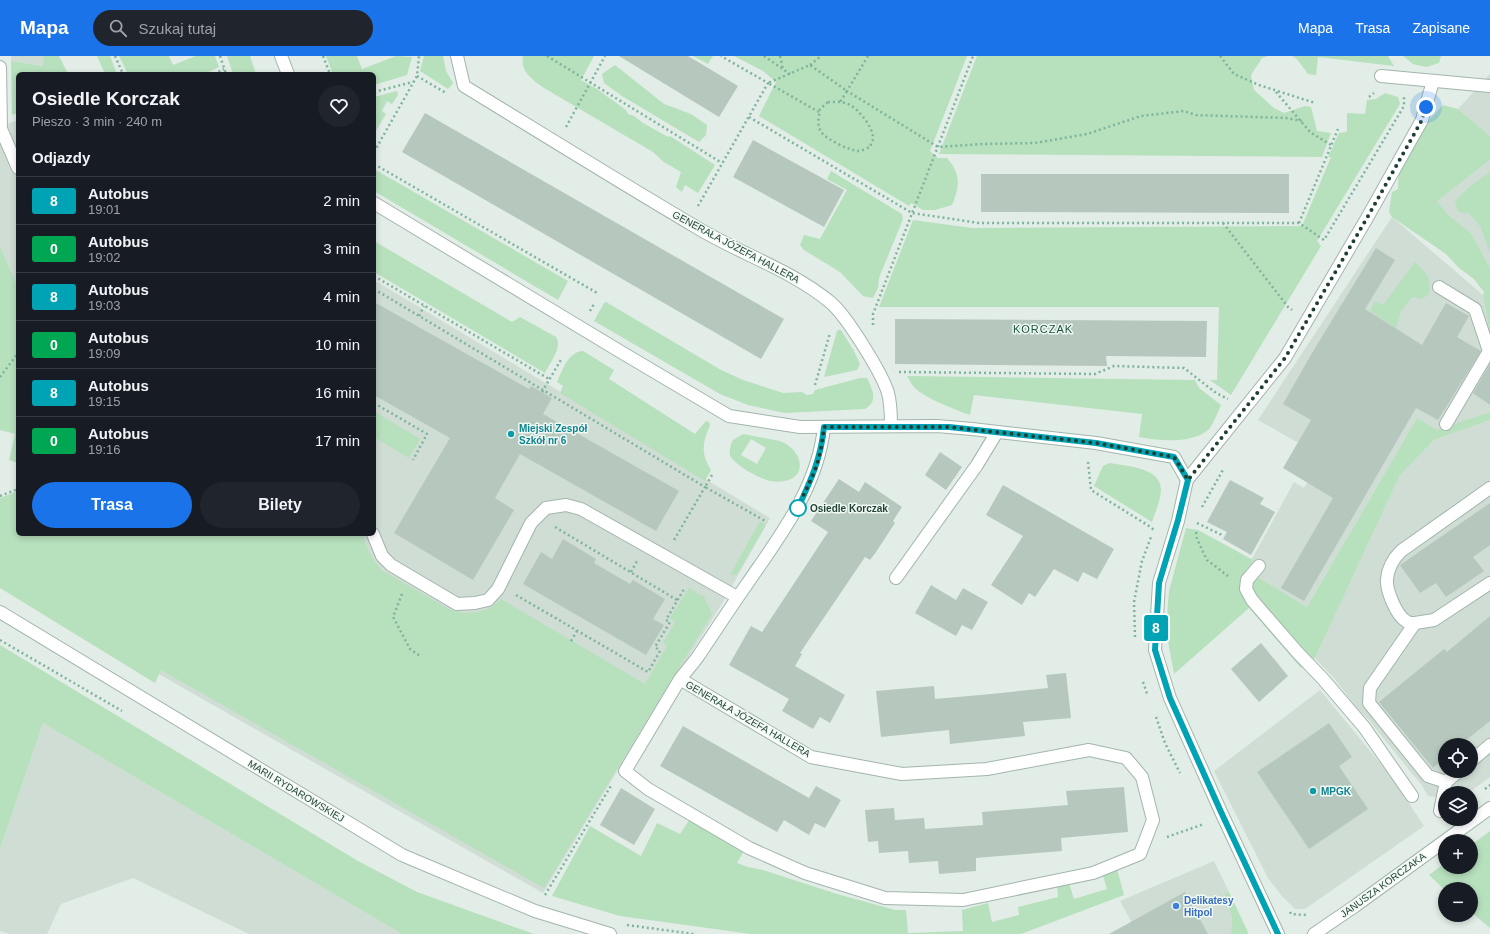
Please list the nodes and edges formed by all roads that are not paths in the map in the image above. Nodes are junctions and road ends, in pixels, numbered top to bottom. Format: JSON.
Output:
{"nodes":[{"id":1,"x":281,"y":56,"type":"edge"},
{"id":2,"x":457,"y":56,"type":"edge"},
{"id":3,"x":0,"y":67,"type":"edge"},
{"id":4,"x":287,"y":72,"type":"edge"},
{"id":5,"x":1381,"y":76,"type":"dead end"},
{"id":6,"x":1433,"y":81,"type":"junction"},
{"id":7,"x":1490,"y":86,"type":"edge"},
{"id":8,"x":16,"y":163,"type":"edge"},
{"id":9,"x":376,"y":204,"type":"edge"},
{"id":10,"x":1439,"y":287,"type":"dead end"},
{"id":11,"x":1446,"y":424,"type":"dead end"},
{"id":12,"x":891,"y":426,"type":"junction"},
{"id":13,"x":824,"y":427,"type":"junction"},
{"id":14,"x":997,"y":432,"type":"junction"},
{"id":15,"x":1188,"y":480,"type":"junction"},
{"id":16,"x":1490,"y":488,"type":"edge"},
{"id":17,"x":374,"y":536,"type":"edge"},
{"id":18,"x":1259,"y":566,"type":"dead end"},
{"id":19,"x":896,"y":578,"type":"dead end"},
{"id":20,"x":1490,"y":583,"type":"edge"},
{"id":21,"x":737,"y":597,"type":"junction"},
{"id":22,"x":0,"y":612,"type":"edge"},
{"id":23,"x":1415,"y":623,"type":"junction"},
{"id":24,"x":680,"y":679,"type":"junction"},
{"id":25,"x":1490,"y":745,"type":"edge"},
{"id":26,"x":1478,"y":755,"type":"edge"},
{"id":27,"x":1451,"y":778,"type":"edge"},
{"id":28,"x":1446,"y":782,"type":"junction"},
{"id":29,"x":1445,"y":786,"type":"edge"},
{"id":30,"x":1412,"y":796,"type":"dead end"},
{"id":31,"x":1490,"y":808,"type":"edge"},
{"id":32,"x":1318,"y":933,"type":"edge"},
{"id":33,"x":610,"y":934,"type":"edge"},
{"id":34,"x":1278,"y":934,"type":"edge"}],
"edges":[{"from":1,"to":4,"type":"street"},
{"from":2,"to":12,"type":"street","name":"GENERAŁA JÓZEFA HALLERA"},
{"from":3,"to":8,"type":"street"},
{"from":5,"to":6,"type":"street"},
{"from":6,"to":7,"type":"street"},
{"from":6,"to":15,"type":"street"},
{"from":9,"to":13,"type":"street"},
{"from":10,"to":11,"type":"street"},
{"from":12,"to":13,"type":"street"},
{"from":12,"to":14,"type":"street"},
{"from":13,"to":21,"type":"street","name":"GENERAŁA JÓZEFA HALLERA"},
{"from":14,"to":15,"type":"street"},
{"from":14,"to":19,"type":"street"},
{"from":15,"to":34,"type":"street"},
{"from":16,"to":23,"type":"street"},
{"from":17,"to":21,"type":"street"},
{"from":18,"to":30,"type":"street"},
{"from":20,"to":23,"type":"street"},
{"from":21,"to":24,"type":"street","name":"GENERAŁA JÓZEFA HALLERA"},
{"from":22,"to":33,"type":"street","name":"MARII RYDAROWSKIEJ"},
{"from":23,"to":28,"type":"street"},
{"from":24,"to":24,"type":"street","name":"GENERAŁA JÓZEFA HALLERA"},
{"from":25,"to":26,"type":"street"},
{"from":27,"to":28,"type":"street"},
{"from":28,"to":29,"type":"street"},
{"from":31,"to":32,"type":"street","name":"JANUSZA KORCZAKA"}]}
